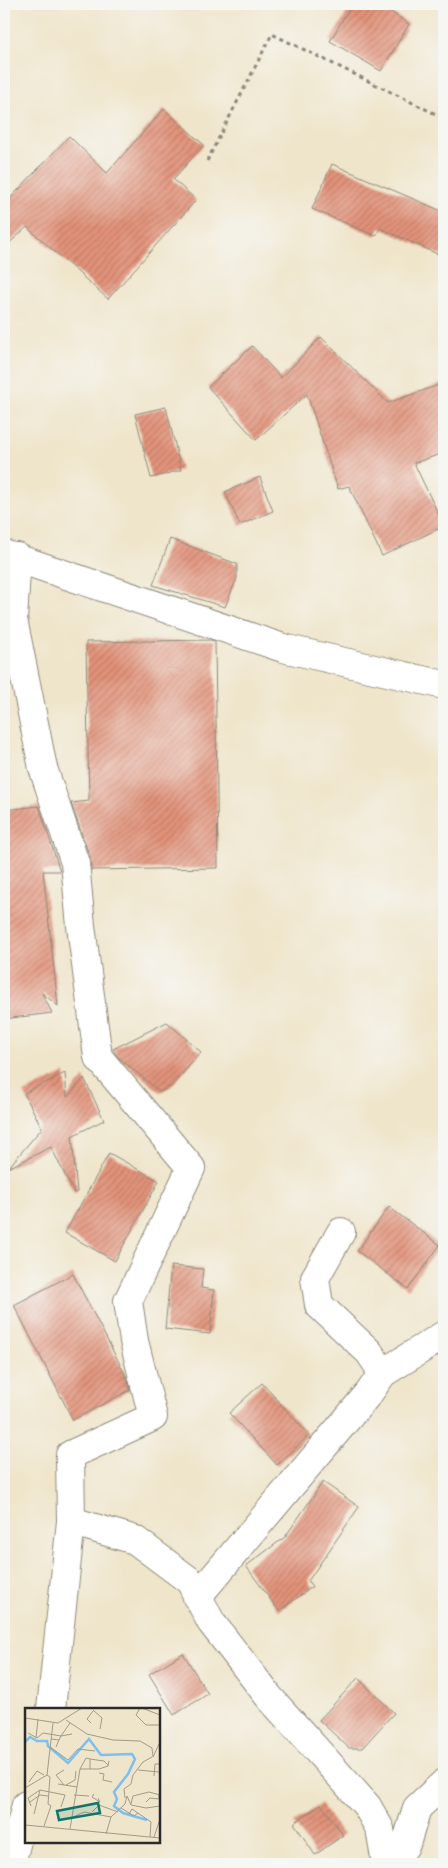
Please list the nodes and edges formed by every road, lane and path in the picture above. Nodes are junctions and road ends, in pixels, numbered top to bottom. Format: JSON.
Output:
{"nodes":[{"id":1,"x":444,"y":118,"type":"edge"},
{"id":2,"x":207,"y":161,"type":"dead end"},
{"id":3,"x":10,"y":556,"type":"edge"},
{"id":4,"x":444,"y":685,"type":"edge"},
{"id":5,"x":341,"y":1232,"type":"dead end"},
{"id":6,"x":444,"y":1335,"type":"edge"},
{"id":7,"x":383,"y":1373,"type":"junction"},
{"id":8,"x":71,"y":1521,"type":"junction"},
{"id":9,"x":197,"y":1597,"type":"junction"},
{"id":10,"x":50,"y":1708,"type":"edge"},
{"id":11,"x":444,"y":1783,"type":"edge"},
{"id":12,"x":25,"y":1809,"type":"edge"},
{"id":13,"x":11,"y":1864,"type":"edge"},
{"id":14,"x":386,"y":1864,"type":"edge"},
{"id":15,"x":393,"y":1864,"type":"edge"}],
"edges":[{"from":1,"to":2,"type":"path"},
{"from":3,"to":4,"type":"street"},
{"from":3,"to":8,"type":"street"},
{"from":5,"to":7,"type":"street"},
{"from":6,"to":7,"type":"street"},
{"from":7,"to":9,"type":"street"},
{"from":8,"to":9,"type":"street"},
{"from":8,"to":10,"type":"street"},
{"from":9,"to":14,"type":"street"},
{"from":11,"to":15,"type":"street"},
{"from":12,"to":13,"type":"street"}]}
